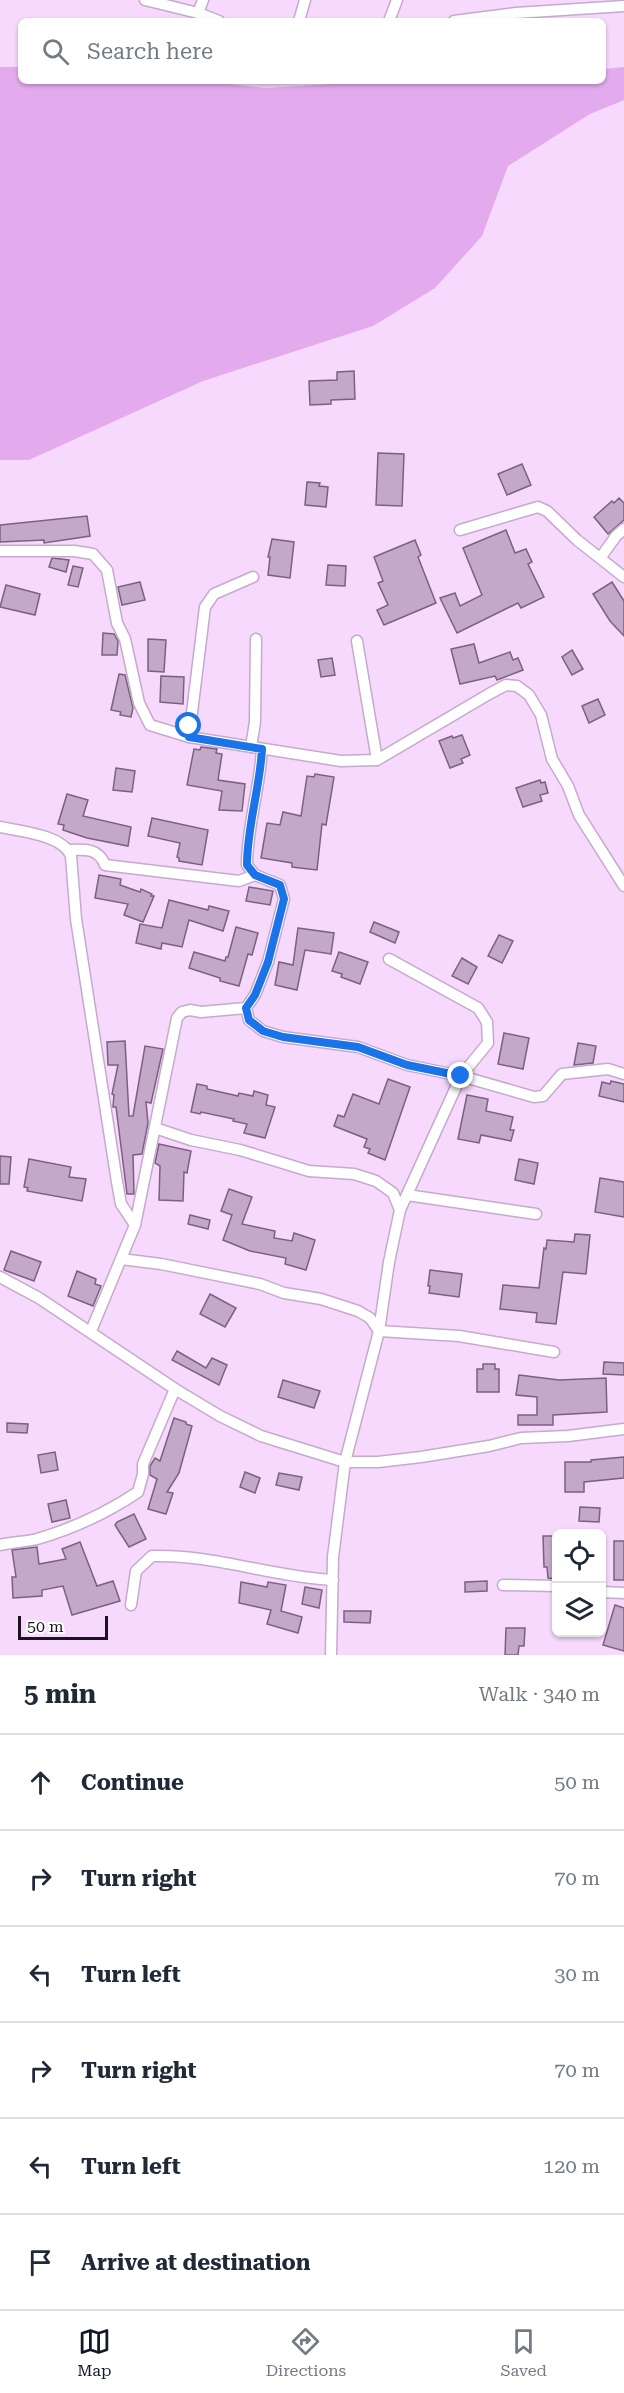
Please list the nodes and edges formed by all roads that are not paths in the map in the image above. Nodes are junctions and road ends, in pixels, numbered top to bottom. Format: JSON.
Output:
{"nodes":[{"id":1,"x":145,"y":0,"type":"edge"},
{"id":2,"x":203,"y":0,"type":"edge"},
{"id":3,"x":304,"y":0,"type":"edge"},
{"id":4,"x":397,"y":0,"type":"edge"},
{"id":5,"x":576,"y":4,"type":"edge"},
{"id":6,"x":624,"y":6,"type":"edge"},
{"id":7,"x":198,"y":13,"type":"junction"},
{"id":8,"x":211,"y":18,"type":"edge"},
{"id":9,"x":300,"y":18,"type":"edge"},
{"id":10,"x":390,"y":18,"type":"edge"},
{"id":11,"x":475,"y":18,"type":"edge"},
{"id":12,"x":624,"y":529,"type":"edge"},
{"id":13,"x":460,"y":530,"type":"dead end"},
{"id":14,"x":0,"y":551,"type":"edge"},
{"id":15,"x":601,"y":557,"type":"junction"},
{"id":16,"x":253,"y":577,"type":"dead end"},
{"id":17,"x":624,"y":577,"type":"edge"},
{"id":18,"x":256,"y":639,"type":"dead end"},
{"id":19,"x":357,"y":641,"type":"dead end"},
{"id":20,"x":189,"y":737,"type":"junction"},
{"id":21,"x":257,"y":748,"type":"junction"},
{"id":22,"x":376,"y":760,"type":"junction"},
{"id":23,"x":0,"y":827,"type":"edge"},
{"id":24,"x":69,"y":850,"type":"junction"},
{"id":25,"x":255,"y":875,"type":"junction"},
{"id":26,"x":624,"y":886,"type":"edge"},
{"id":27,"x":390,"y":959,"type":"dead end"},
{"id":28,"x":246,"y":1008,"type":"junction"},
{"id":29,"x":624,"y":1074,"type":"edge"},
{"id":30,"x":461,"y":1076,"type":"junction"},
{"id":31,"x":155,"y":1128,"type":"junction"},
{"id":32,"x":407,"y":1195,"type":"junction"},
{"id":33,"x":400,"y":1210,"type":"junction"},
{"id":34,"x":536,"y":1214,"type":"dead end"},
{"id":35,"x":135,"y":1225,"type":"junction"},
{"id":36,"x":121,"y":1259,"type":"junction"},
{"id":37,"x":0,"y":1277,"type":"edge"},
{"id":38,"x":91,"y":1332,"type":"junction"},
{"id":39,"x":379,"y":1332,"type":"junction"},
{"id":40,"x":554,"y":1352,"type":"dead end"},
{"id":41,"x":175,"y":1389,"type":"junction"},
{"id":42,"x":624,"y":1429,"type":"edge"},
{"id":43,"x":345,"y":1462,"type":"junction"},
{"id":44,"x":0,"y":1545,"type":"edge"},
{"id":45,"x":333,"y":1580,"type":"junction"},
{"id":46,"x":503,"y":1585,"type":"dead end"},
{"id":47,"x":552,"y":1586,"type":"edge"},
{"id":48,"x":606,"y":1592,"type":"edge"},
{"id":49,"x":624,"y":1593,"type":"edge"},
{"id":50,"x":131,"y":1605,"type":"dead end"},
{"id":51,"x":332,"y":1655,"type":"edge"}],
"edges":[{"from":1,"to":7,"type":"street"},
{"from":2,"to":7,"type":"street"},
{"from":3,"to":9,"type":"street"},
{"from":4,"to":10,"type":"street"},
{"from":5,"to":6,"type":"street"},
{"from":5,"to":11,"type":"street"},
{"from":7,"to":8,"type":"street"},
{"from":12,"to":15,"type":"street"},
{"from":13,"to":15,"type":"street"},
{"from":14,"to":20,"type":"street"},
{"from":15,"to":17,"type":"street"},
{"from":16,"to":20,"type":"street"},
{"from":18,"to":21,"type":"street"},
{"from":19,"to":22,"type":"street"},
{"from":20,"to":21,"type":"street"},
{"from":21,"to":22,"type":"street"},
{"from":21,"to":25,"type":"street"},
{"from":22,"to":26,"type":"street"},
{"from":23,"to":24,"type":"street"},
{"from":24,"to":25,"type":"street"},
{"from":24,"to":35,"type":"street"},
{"from":25,"to":28,"type":"street"},
{"from":27,"to":30,"type":"street"},
{"from":28,"to":30,"type":"street"},
{"from":28,"to":31,"type":"street"},
{"from":29,"to":30,"type":"street"},
{"from":30,"to":32,"type":"street"},
{"from":31,"to":33,"type":"street"},
{"from":31,"to":35,"type":"street"},
{"from":32,"to":33,"type":"street"},
{"from":32,"to":34,"type":"street"},
{"from":33,"to":39,"type":"street"},
{"from":35,"to":36,"type":"street"},
{"from":36,"to":38,"type":"street"},
{"from":36,"to":39,"type":"street"},
{"from":37,"to":38,"type":"street"},
{"from":38,"to":41,"type":"street"},
{"from":39,"to":40,"type":"street"},
{"from":39,"to":43,"type":"street"},
{"from":41,"to":43,"type":"street"},
{"from":41,"to":44,"type":"street"},
{"from":42,"to":43,"type":"street"},
{"from":43,"to":45,"type":"street"},
{"from":45,"to":50,"type":"street"},
{"from":45,"to":51,"type":"street"},
{"from":46,"to":47,"type":"street"},
{"from":48,"to":49,"type":"street"}]}
